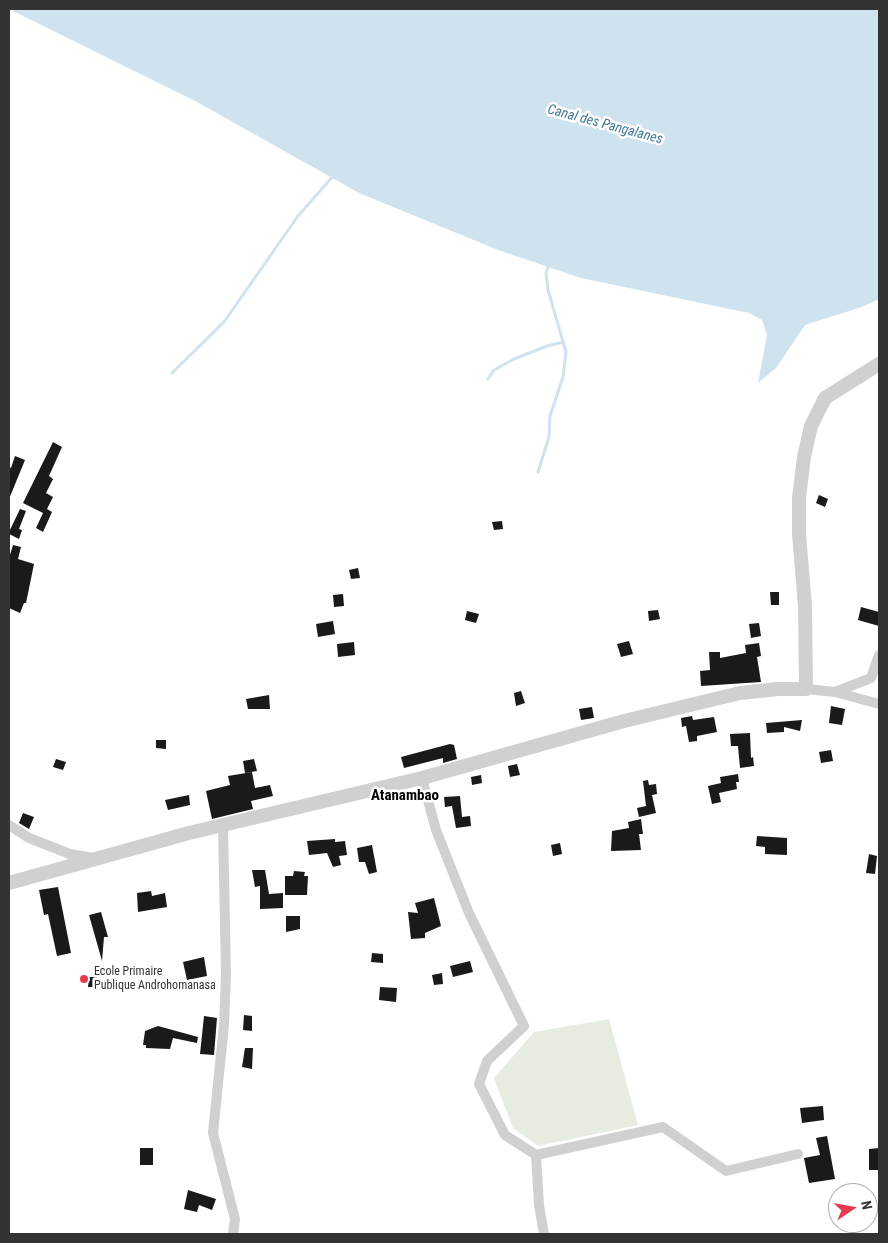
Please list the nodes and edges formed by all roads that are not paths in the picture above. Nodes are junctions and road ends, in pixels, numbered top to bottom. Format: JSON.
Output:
{"nodes":[{"id":1,"x":879,"y":364,"type":"edge"},
{"id":2,"x":879,"y":655,"type":"edge"},
{"id":3,"x":806,"y":689,"type":"junction"},
{"id":4,"x":835,"y":692,"type":"junction"},
{"id":5,"x":879,"y":704,"type":"edge"},
{"id":6,"x":422,"y":778,"type":"junction"},
{"id":7,"x":9,"y":825,"type":"edge"},
{"id":8,"x":223,"y":826,"type":"junction"},
{"id":9,"x":103,"y":859,"type":"junction"},
{"id":10,"x":9,"y":883,"type":"edge"},
{"id":11,"x":798,"y":1154,"type":"dead end"},
{"id":12,"x":536,"y":1155,"type":"junction"},
{"id":13,"x":233,"y":1234,"type":"edge"},
{"id":14,"x":544,"y":1234,"type":"edge"}],
"edges":[{"from":1,"to":3,"type":"street"},
{"from":2,"to":4,"type":"street"},
{"from":3,"to":4,"type":"street"},
{"from":3,"to":6,"type":"street"},
{"from":4,"to":5,"type":"street"},
{"from":6,"to":8,"type":"street"},
{"from":6,"to":12,"type":"street"},
{"from":7,"to":9,"type":"street"},
{"from":8,"to":9,"type":"street"},
{"from":8,"to":13,"type":"street"},
{"from":9,"to":10,"type":"street"},
{"from":11,"to":12,"type":"street"},
{"from":12,"to":14,"type":"street"}]}
